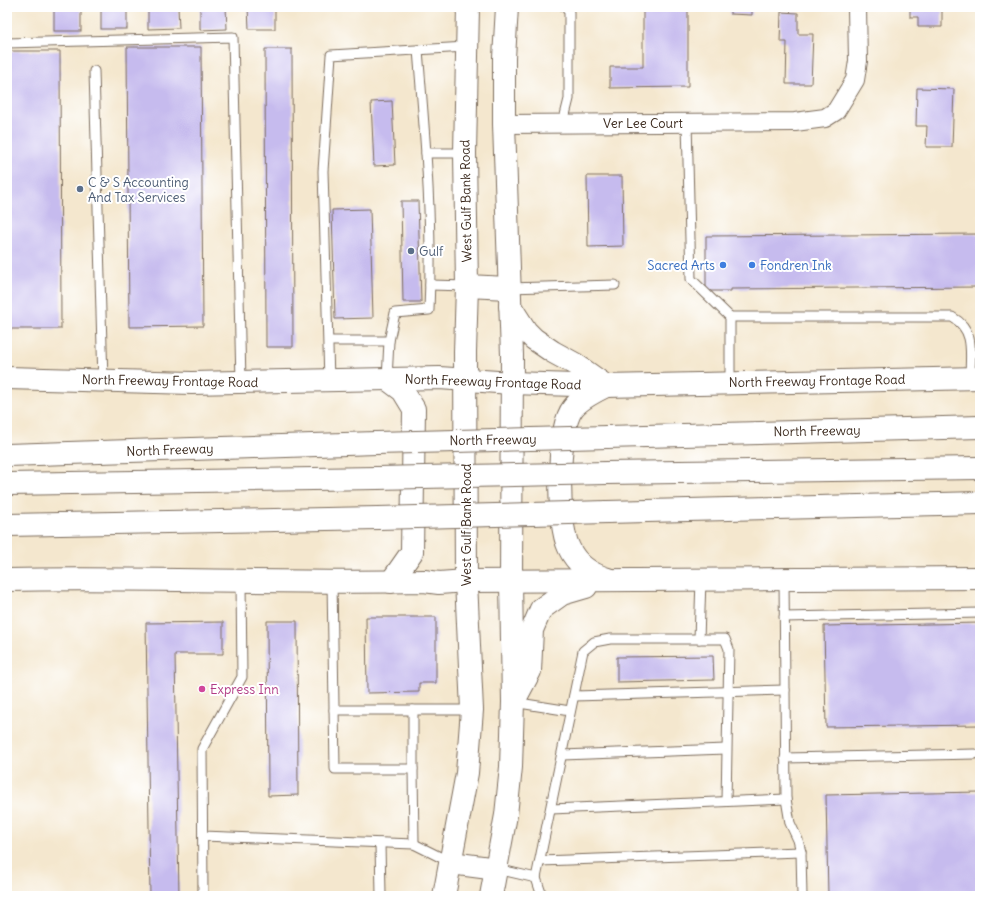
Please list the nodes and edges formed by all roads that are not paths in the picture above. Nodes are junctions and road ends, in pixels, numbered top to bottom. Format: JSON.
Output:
{"nodes":[{"id":1,"x":468,"y":7,"type":"edge"},
{"id":2,"x":507,"y":7,"type":"edge"},
{"id":3,"x":566,"y":7,"type":"edge"},
{"id":4,"x":857,"y":7,"type":"edge"},
{"id":5,"x":7,"y":43,"type":"edge"},
{"id":6,"x":466,"y":47,"type":"junction"},
{"id":7,"x":418,"y":50,"type":"junction"},
{"id":8,"x":94,"y":71,"type":"dead end"},
{"id":9,"x":687,"y":122,"type":"junction"},
{"id":10,"x":563,"y":123,"type":"junction"},
{"id":11,"x":504,"y":124,"type":"junction"},
{"id":12,"x":426,"y":152,"type":"junction"},
{"id":13,"x":464,"y":153,"type":"junction"},
{"id":14,"x":430,"y":285,"type":"junction"},
{"id":15,"x":615,"y":285,"type":"dead end"},
{"id":16,"x":467,"y":286,"type":"junction"},
{"id":17,"x":509,"y":297,"type":"junction"},
{"id":18,"x":730,"y":317,"type":"junction"},
{"id":19,"x":329,"y":341,"type":"junction"},
{"id":20,"x":388,"y":341,"type":"junction"},
{"id":21,"x":7,"y":378,"type":"edge"},
{"id":22,"x":975,"y":378,"type":"edge"},
{"id":23,"x":387,"y":379,"type":"junction"},
{"id":24,"x":465,"y":380,"type":"junction"},
{"id":25,"x":103,"y":381,"type":"junction"},
{"id":26,"x":329,"y":381,"type":"junction"},
{"id":27,"x":241,"y":382,"type":"junction"},
{"id":28,"x":512,"y":383,"type":"junction"},
{"id":29,"x":730,"y":383,"type":"junction"},
{"id":30,"x":606,"y":386,"type":"junction"},
{"id":31,"x":980,"y":427,"type":"edge"},
{"id":32,"x":7,"y":455,"type":"edge"},
{"id":33,"x":980,"y":468,"type":"edge"},
{"id":34,"x":7,"y":484,"type":"edge"},
{"id":35,"x":980,"y":503,"type":"edge"},
{"id":36,"x":7,"y":526,"type":"edge"},
{"id":37,"x":980,"y":578,"type":"edge"},
{"id":38,"x":7,"y":580,"type":"edge"},
{"id":39,"x":701,"y":580,"type":"junction"},
{"id":40,"x":784,"y":580,"type":"junction"},
{"id":41,"x":466,"y":581,"type":"junction"},
{"id":42,"x":511,"y":581,"type":"junction"},
{"id":43,"x":612,"y":581,"type":"junction"},
{"id":44,"x":241,"y":582,"type":"junction"},
{"id":45,"x":332,"y":582,"type":"junction"},
{"id":46,"x":391,"y":582,"type":"junction"},
{"id":47,"x":980,"y":613,"type":"edge"},
{"id":48,"x":784,"y":617,"type":"junction"},
{"id":49,"x":699,"y":639,"type":"junction"},
{"id":50,"x":785,"y":690,"type":"junction"},
{"id":51,"x":727,"y":692,"type":"junction"},
{"id":52,"x":574,"y":696,"type":"junction"},
{"id":53,"x":513,"y":702,"type":"junction"},
{"id":54,"x":334,"y":710,"type":"junction"},
{"id":55,"x":413,"y":710,"type":"junction"},
{"id":56,"x":472,"y":710,"type":"junction"},
{"id":57,"x":570,"y":711,"type":"junction"},
{"id":58,"x":726,"y":749,"type":"junction"},
{"id":59,"x":975,"y":754,"type":"dead end"},
{"id":60,"x":562,"y":755,"type":"junction"},
{"id":61,"x":785,"y":758,"type":"junction"},
{"id":62,"x":413,"y":770,"type":"junction"},
{"id":63,"x":786,"y":799,"type":"junction"},
{"id":64,"x":726,"y":802,"type":"junction"},
{"id":65,"x":551,"y":808,"type":"junction"},
{"id":66,"x":203,"y":836,"type":"junction"},
{"id":67,"x":380,"y":843,"type":"junction"},
{"id":68,"x":414,"y":844,"type":"junction"},
{"id":69,"x":801,"y":852,"type":"junction"},
{"id":70,"x":540,"y":861,"type":"junction"},
{"id":71,"x":451,"y":863,"type":"junction"},
{"id":72,"x":497,"y":868,"type":"junction"},
{"id":73,"x":536,"y":878,"type":"junction"},
{"id":74,"x":203,"y":896,"type":"edge"},
{"id":75,"x":381,"y":896,"type":"edge"},
{"id":76,"x":444,"y":896,"type":"edge"},
{"id":77,"x":491,"y":896,"type":"edge"},
{"id":78,"x":542,"y":896,"type":"edge"},
{"id":79,"x":802,"y":896,"type":"edge"}],
"edges":[{"from":1,"to":6,"type":"main road","name":"West Gulf Bank Road"},
{"from":2,"to":11,"type":"main road"},
{"from":3,"to":10,"type":"lane"},
{"from":4,"to":9,"type":"street","name":"Ver Lee Court"},
{"from":5,"to":27,"type":"lane"},
{"from":6,"to":7,"type":"lane"},
{"from":6,"to":13,"type":"main road","name":"West Gulf Bank Road"},
{"from":7,"to":12,"type":"lane"},
{"from":7,"to":19,"type":"lane"},
{"from":8,"to":25,"type":"lane"},
{"from":9,"to":10,"type":"street","name":"Ver Lee Court"},
{"from":9,"to":18,"type":"lane"},
{"from":10,"to":11,"type":"street","name":"Ver Lee Court"},
{"from":11,"to":17,"type":"main road"},
{"from":12,"to":13,"type":"lane"},
{"from":12,"to":14,"type":"lane"},
{"from":13,"to":16,"type":"main road","name":"West Gulf Bank Road"},
{"from":14,"to":16,"type":"lane"},
{"from":14,"to":20,"type":"lane"},
{"from":15,"to":17,"type":"lane"},
{"from":16,"to":17,"type":"main road"},
{"from":16,"to":24,"type":"main road","name":"West Gulf Bank Road"},
{"from":17,"to":28,"type":"main road"},
{"from":17,"to":30,"type":"main road"},
{"from":18,"to":22,"type":"lane"},
{"from":18,"to":29,"type":"lane"},
{"from":19,"to":20,"type":"lane"},
{"from":19,"to":26,"type":"lane"},
{"from":20,"to":23,"type":"lane"},
{"from":21,"to":25,"type":"main road","name":"North Freeway Frontage Road"},
{"from":22,"to":29,"type":"main road","name":"North Freeway Frontage Road"},
{"from":23,"to":24,"type":"main road","name":"North Freeway Frontage Road"},
{"from":23,"to":26,"type":"main road","name":"North Freeway Frontage Road"},
{"from":23,"to":46,"type":"main road"},
{"from":24,"to":28,"type":"main road","name":"North Freeway Frontage Road"},
{"from":24,"to":41,"type":"main road","name":"West Gulf Bank Road"},
{"from":25,"to":27,"type":"main road","name":"North Freeway Frontage Road"},
{"from":26,"to":27,"type":"main road","name":"North Freeway Frontage Road"},
{"from":28,"to":30,"type":"main road","name":"North Freeway Frontage Road"},
{"from":28,"to":42,"type":"main road"},
{"from":29,"to":30,"type":"main road","name":"North Freeway Frontage Road"},
{"from":30,"to":43,"type":"main road"},
{"from":31,"to":32,"type":"main road","name":"North Freeway","bridge":true},
{"from":33,"to":34,"type":"main road","bridge":true},
{"from":35,"to":36,"type":"main road","bridge":true},
{"from":37,"to":40,"type":"main road"},
{"from":38,"to":44,"type":"main road"},
{"from":39,"to":40,"type":"main road"},
{"from":39,"to":43,"type":"main road"},
{"from":39,"to":49,"type":"lane"},
{"from":40,"to":48,"type":"lane"},
{"from":41,"to":42,"type":"main road"},
{"from":41,"to":46,"type":"main road"},
{"from":41,"to":56,"type":"main road","name":"West Gulf Bank Road"},
{"from":42,"to":43,"type":"main road"},
{"from":42,"to":53,"type":"main road"},
{"from":43,"to":53,"type":"main road"},
{"from":44,"to":45,"type":"main road"},
{"from":44,"to":66,"type":"lane"},
{"from":45,"to":46,"type":"main road"},
{"from":45,"to":54,"type":"lane"},
{"from":47,"to":48,"type":"lane"},
{"from":48,"to":50,"type":"lane"},
{"from":49,"to":51,"type":"lane"},
{"from":49,"to":52,"type":"lane"},
{"from":50,"to":51,"type":"lane"},
{"from":50,"to":61,"type":"lane"},
{"from":51,"to":52,"type":"lane"},
{"from":51,"to":58,"type":"lane"},
{"from":52,"to":57,"type":"lane"},
{"from":53,"to":57,"type":"lane"},
{"from":53,"to":72,"type":"main road"},
{"from":54,"to":55,"type":"lane"},
{"from":54,"to":62,"type":"lane"},
{"from":55,"to":56,"type":"lane"},
{"from":55,"to":62,"type":"lane"},
{"from":56,"to":71,"type":"main road","name":"West Gulf Bank Road"},
{"from":57,"to":60,"type":"lane"},
{"from":58,"to":60,"type":"lane"},
{"from":58,"to":64,"type":"lane"},
{"from":59,"to":61,"type":"lane"},
{"from":60,"to":65,"type":"lane"},
{"from":61,"to":63,"type":"lane"},
{"from":62,"to":68,"type":"lane"},
{"from":63,"to":64,"type":"lane"},
{"from":63,"to":69,"type":"lane"},
{"from":64,"to":65,"type":"lane"},
{"from":65,"to":70,"type":"lane"},
{"from":66,"to":67,"type":"lane"},
{"from":66,"to":74,"type":"lane"},
{"from":67,"to":68,"type":"lane"},
{"from":67,"to":75,"type":"lane"},
{"from":68,"to":71,"type":"lane"},
{"from":69,"to":70,"type":"lane"},
{"from":69,"to":79,"type":"lane"},
{"from":70,"to":73,"type":"lane"},
{"from":71,"to":72,"type":"main road"},
{"from":71,"to":76,"type":"main road","name":"West Gulf Bank Road"},
{"from":72,"to":73,"type":"lane"},
{"from":72,"to":77,"type":"main road"},
{"from":73,"to":78,"type":"lane"}]}
